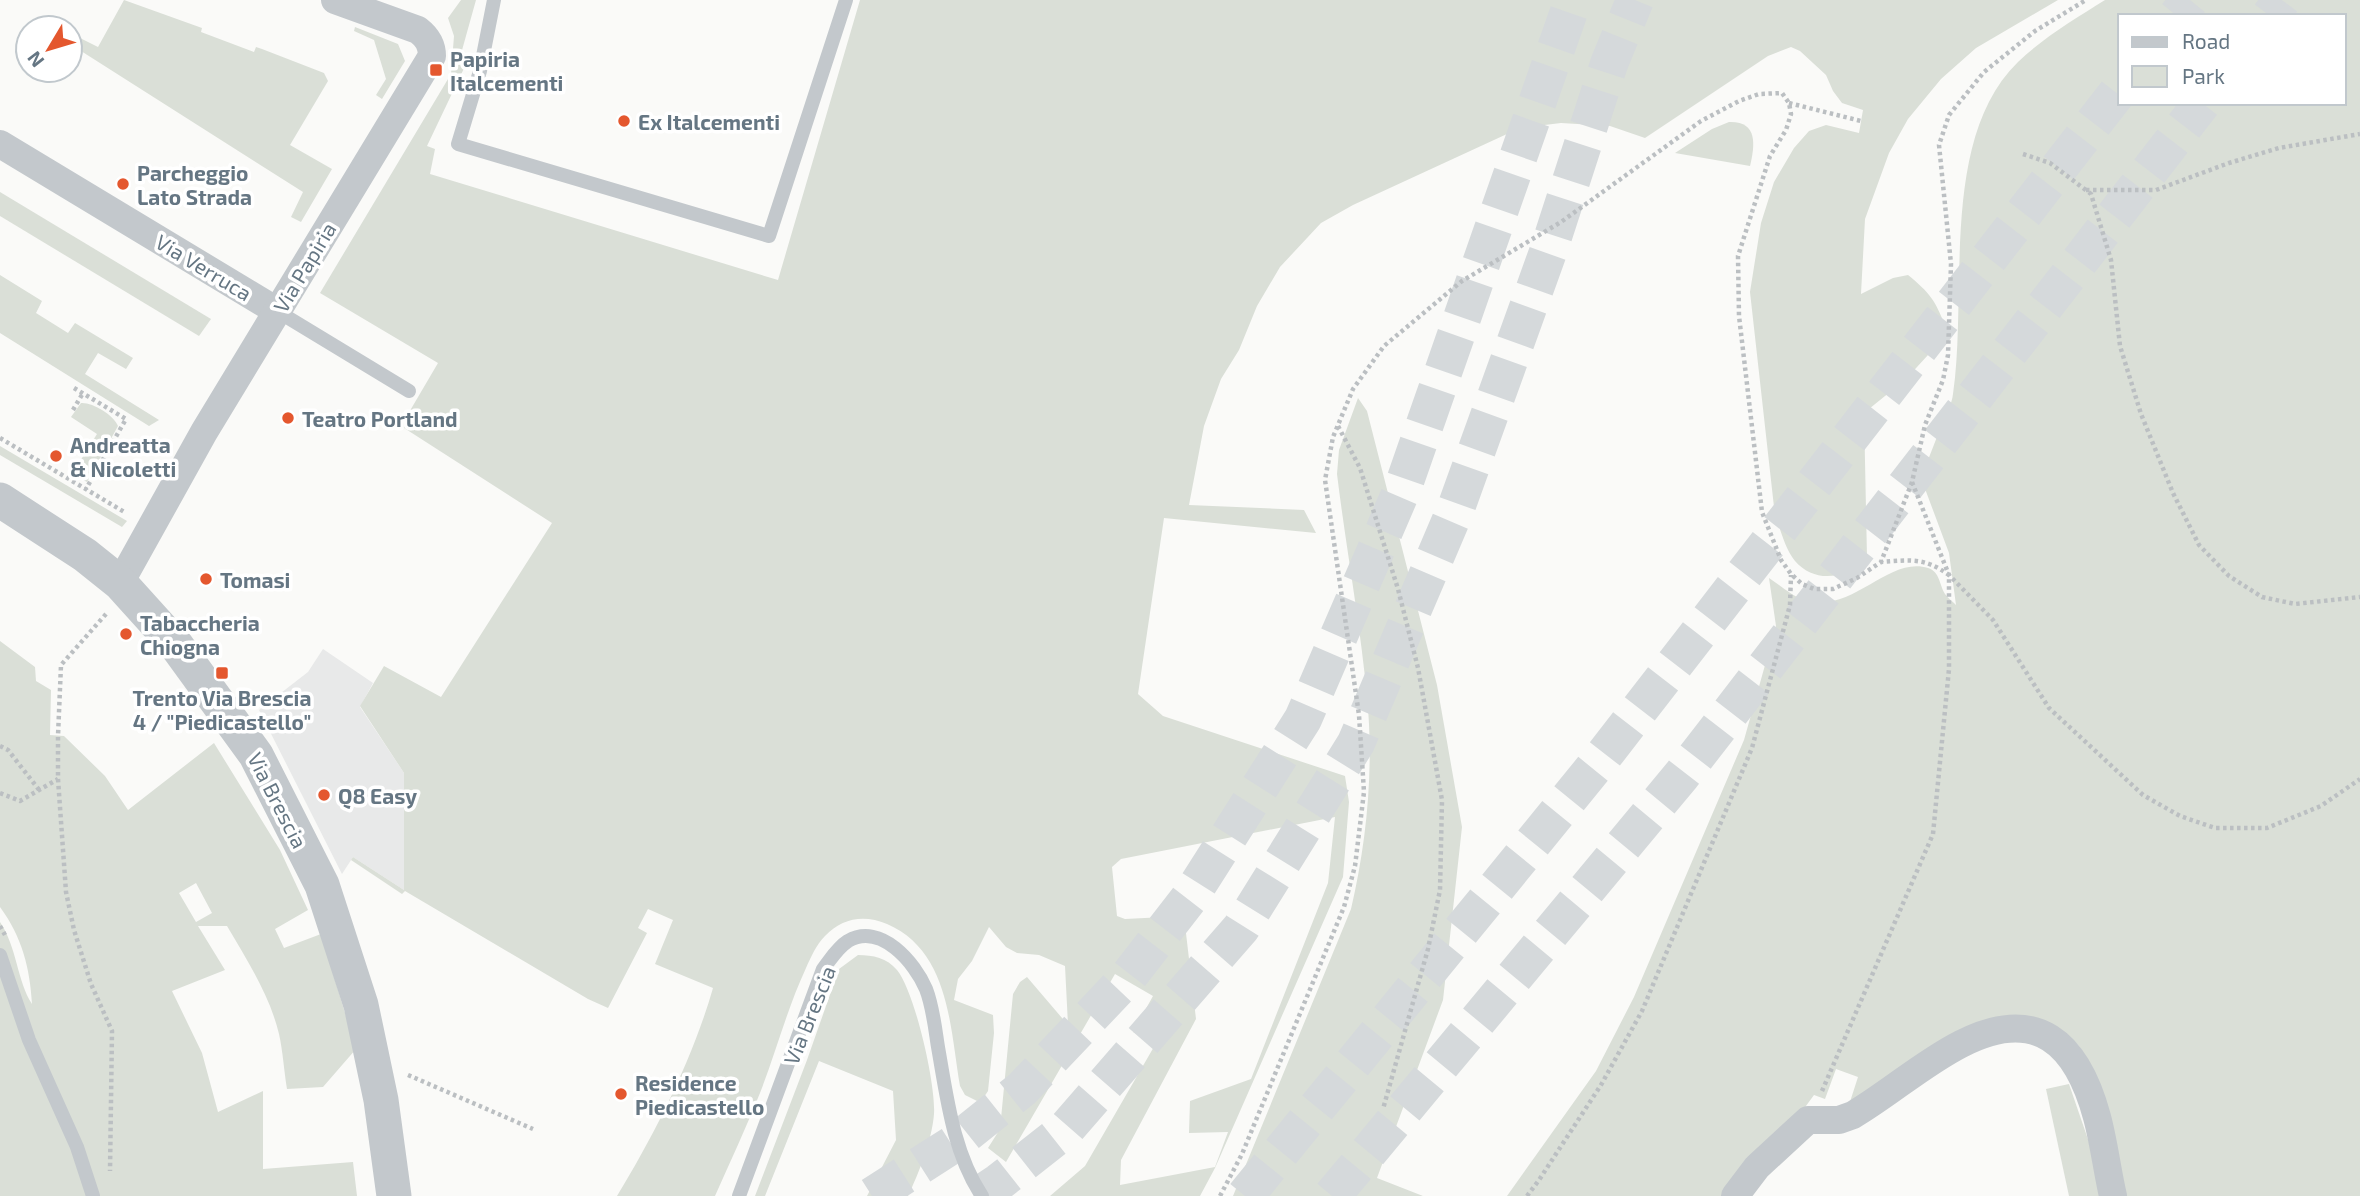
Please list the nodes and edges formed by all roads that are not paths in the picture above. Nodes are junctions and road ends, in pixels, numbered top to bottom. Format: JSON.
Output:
{"nodes":[{"id":1,"x":335,"y":0,"type":"edge"},
{"id":2,"x":494,"y":0,"type":"edge"},
{"id":3,"x":846,"y":0,"type":"edge"},
{"id":4,"x":0,"y":144,"type":"edge"},
{"id":5,"x":277,"y":311,"type":"junction"},
{"id":6,"x":409,"y":391,"type":"dead end"},
{"id":7,"x":0,"y":500,"type":"edge"},
{"id":8,"x":120,"y":583,"type":"junction"},
{"id":9,"x":0,"y":955,"type":"edge"},
{"id":10,"x":93,"y":1196,"type":"edge"},
{"id":11,"x":394,"y":1196,"type":"edge"},
{"id":12,"x":740,"y":1196,"type":"edge"},
{"id":13,"x":982,"y":1196,"type":"edge"},
{"id":14,"x":1735,"y":1196,"type":"edge"},
{"id":15,"x":2113,"y":1196,"type":"edge"}],
"edges":[{"from":1,"to":5,"type":"street","name":"Via Papiria"},
{"from":2,"to":3,"type":"lane"},
{"from":4,"to":5,"type":"street","name":"Via Verruca"},
{"from":5,"to":6,"type":"lane","name":"Via Verruca"},
{"from":5,"to":8,"type":"street","name":"Via Papiria"},
{"from":7,"to":8,"type":"street","name":"Via Brescia"},
{"from":8,"to":11,"type":"street","name":"Via Brescia"},
{"from":9,"to":10,"type":"lane"},
{"from":12,"to":13,"type":"lane","name":"Via Brescia"},
{"from":14,"to":15,"type":"street"}]}
